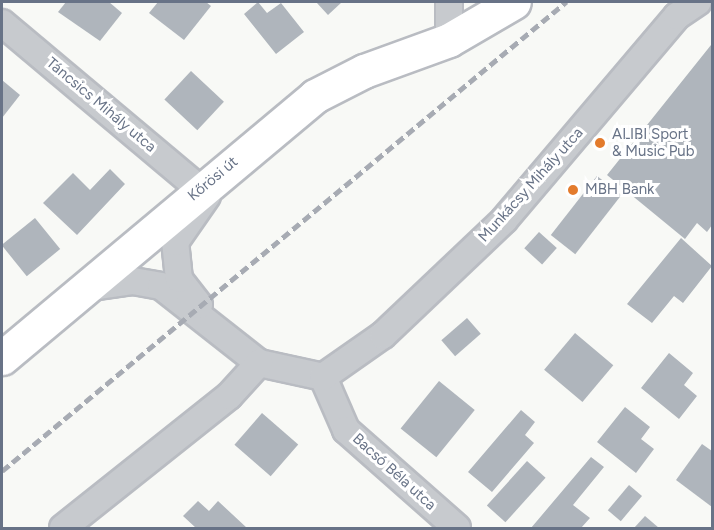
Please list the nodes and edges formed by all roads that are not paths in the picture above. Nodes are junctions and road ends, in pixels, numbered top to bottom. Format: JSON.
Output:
{"nodes":[{"id":1,"x":449,"y":2,"type":"edge"},
{"id":2,"x":514,"y":2,"type":"edge"},
{"id":3,"x":698,"y":2,"type":"edge"},
{"id":4,"x":2,"y":23,"type":"edge"},
{"id":5,"x":449,"y":40,"type":"junction"},
{"id":6,"x":231,"y":163,"type":"junction"},
{"id":7,"x":200,"y":189,"type":"junction"},
{"id":8,"x":85,"y":288,"type":"junction"},
{"id":9,"x":226,"y":337,"type":"junction"},
{"id":10,"x":2,"y":358,"type":"edge"},
{"id":11,"x":259,"y":363,"type":"junction"},
{"id":12,"x":323,"y":377,"type":"junction"},
{"id":13,"x":63,"y":528,"type":"edge"},
{"id":14,"x":457,"y":528,"type":"edge"}],
"edges":[{"from":1,"to":5,"type":"street"},
{"from":2,"to":5,"type":"main road","name":"Kőrösi út"},
{"from":3,"to":12,"type":"street","name":"Munkácsy Mihály utca"},
{"from":4,"to":7,"type":"street","name":"Táncsics Mihály utca"},
{"from":5,"to":6,"type":"main road","name":"Kőrösi út"},
{"from":6,"to":7,"type":"main road","name":"Kőrösi út"},
{"from":6,"to":9,"type":"street"},
{"from":7,"to":8,"type":"main road","name":"Kőrösi út"},
{"from":8,"to":9,"type":"street"},
{"from":8,"to":10,"type":"main road","name":"Kőrösi út"},
{"from":9,"to":11,"type":"street"},
{"from":11,"to":12,"type":"street"},
{"from":11,"to":13,"type":"street"},
{"from":12,"to":14,"type":"street","name":"Bacsó Béla utca"}]}
